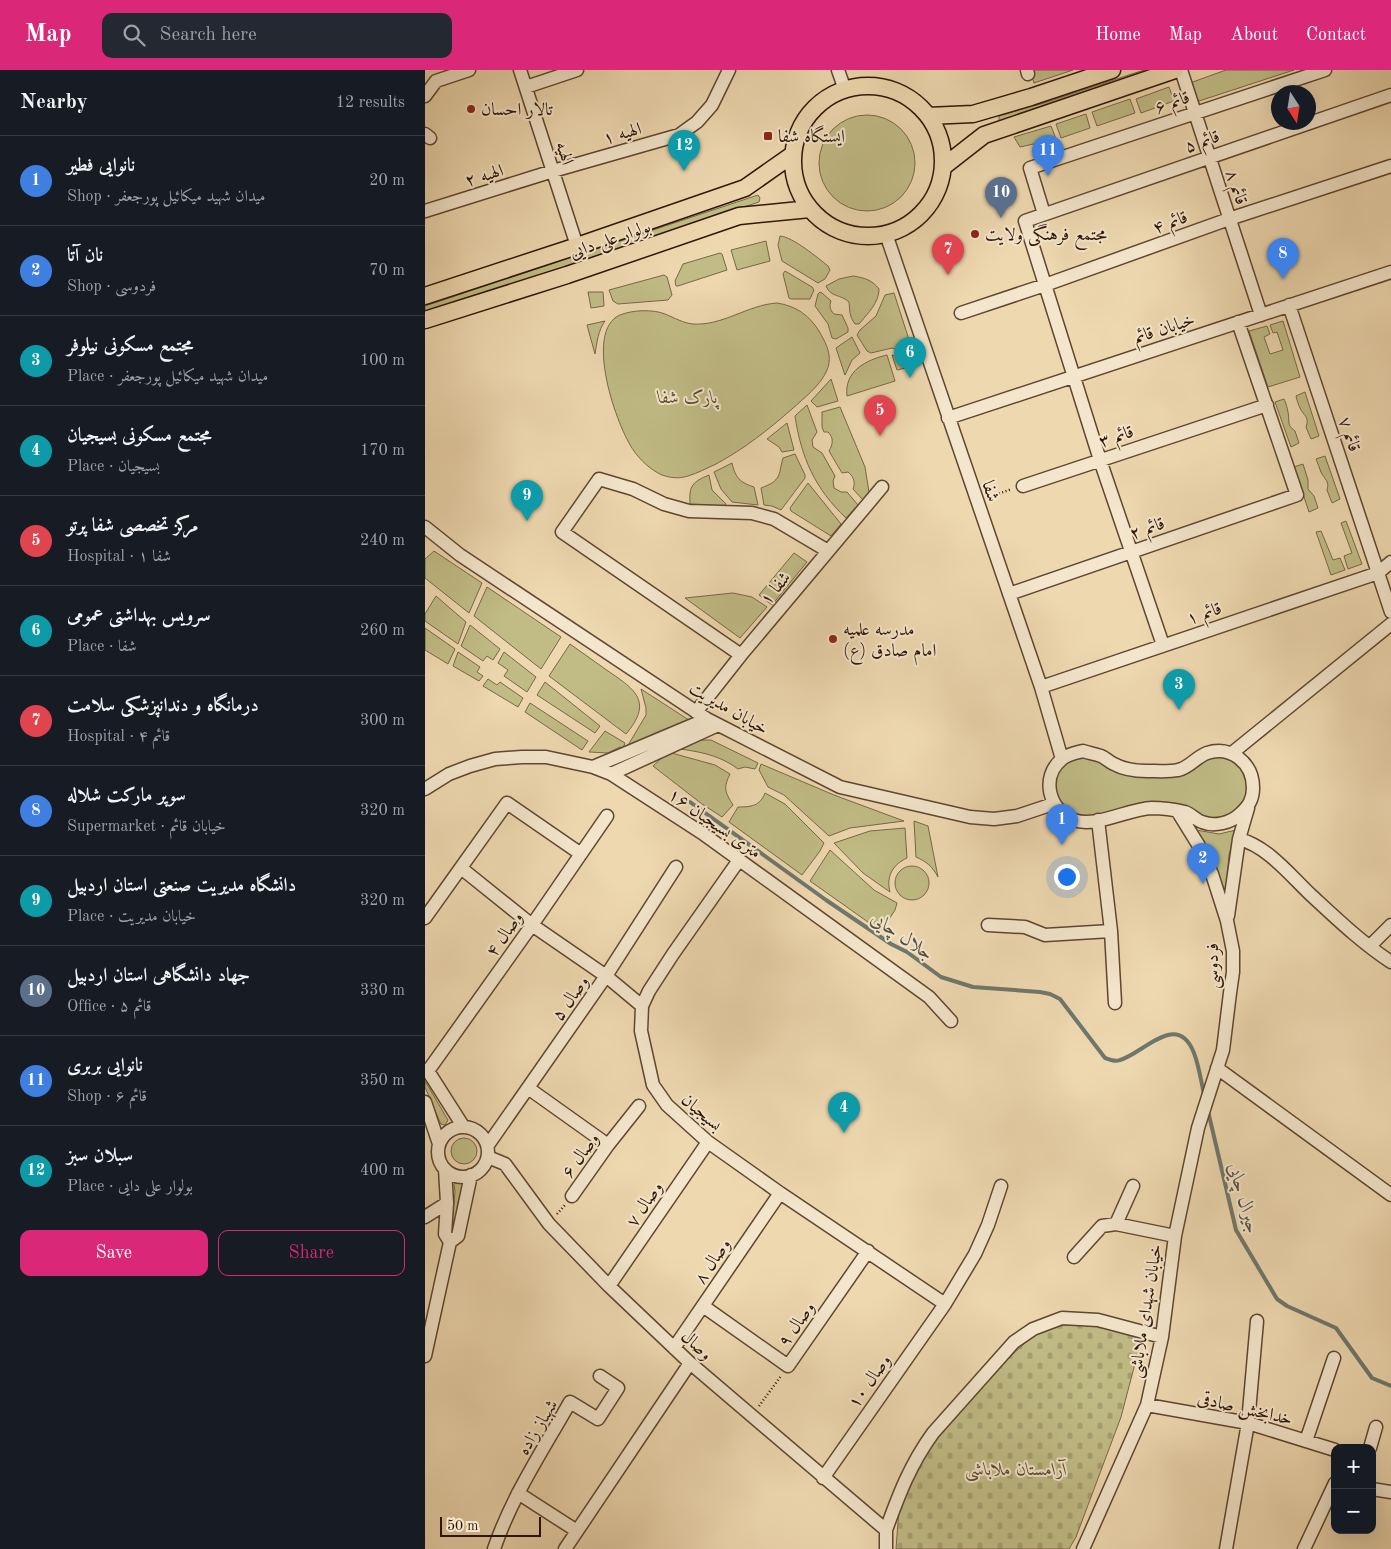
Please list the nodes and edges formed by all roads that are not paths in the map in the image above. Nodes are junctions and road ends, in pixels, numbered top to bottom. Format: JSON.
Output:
{"nodes":[{"id":1,"x":469,"y":70,"type":"edge"},
{"id":2,"x":521,"y":70,"type":"edge"},
{"id":3,"x":577,"y":70,"type":"edge"},
{"id":4,"x":729,"y":70,"type":"edge"},
{"id":5,"x":838,"y":70,"type":"edge"},
{"id":6,"x":1112,"y":70,"type":"edge"},
{"id":7,"x":1175,"y":70,"type":"edge"},
{"id":8,"x":1181,"y":70,"type":"edge"},
{"id":9,"x":1325,"y":70,"type":"edge"},
{"id":10,"x":526,"y":87,"type":"junction"},
{"id":11,"x":845,"y":90,"type":"junction"},
{"id":12,"x":1391,"y":95,"type":"edge"},
{"id":13,"x":425,"y":96,"type":"edge"},
{"id":14,"x":1194,"y":112,"type":"junction"},
{"id":15,"x":927,"y":116,"type":"junction"},
{"id":16,"x":793,"y":155,"type":"junction"},
{"id":17,"x":1209,"y":157,"type":"junction"},
{"id":18,"x":1391,"y":166,"type":"edge"},
{"id":19,"x":943,"y":167,"type":"junction"},
{"id":20,"x":553,"y":171,"type":"junction"},
{"id":21,"x":809,"y":209,"type":"junction"},
{"id":22,"x":425,"y":211,"type":"edge"},
{"id":23,"x":1044,"y":214,"type":"junction"},
{"id":24,"x":1229,"y":219,"type":"junction"},
{"id":25,"x":886,"y":234,"type":"junction"},
{"id":26,"x":577,"y":246,"type":"junction"},
{"id":27,"x":1391,"y":272,"type":"edge"},
{"id":28,"x":1045,"y":285,"type":"junction"},
{"id":29,"x":425,"y":296,"type":"edge"},
{"id":30,"x":1289,"y":306,"type":"junction"},
{"id":31,"x":961,"y":313,"type":"dead end"},
{"id":32,"x":1261,"y":315,"type":"junction"},
{"id":33,"x":425,"y":320,"type":"edge"},
{"id":34,"x":1239,"y":322,"type":"junction"},
{"id":35,"x":1074,"y":376,"type":"junction"},
{"id":36,"x":1267,"y":405,"type":"junction"},
{"id":37,"x":948,"y":418,"type":"junction"},
{"id":38,"x":1100,"y":460,"type":"junction"},
{"id":39,"x":1023,"y":486,"type":"road end"},
{"id":40,"x":882,"y":487,"type":"dead end"},
{"id":41,"x":425,"y":527,"type":"edge"},
{"id":42,"x":828,"y":551,"type":"junction"},
{"id":43,"x":1131,"y":552,"type":"junction"},
{"id":44,"x":1391,"y":562,"type":"edge"},
{"id":45,"x":1378,"y":573,"type":"junction"},
{"id":46,"x":1009,"y":594,"type":"junction"},
{"id":47,"x":1391,"y":612,"type":"edge"},
{"id":48,"x":1391,"y":624,"type":"edge"},
{"id":49,"x":1163,"y":645,"type":"junction"},
{"id":50,"x":741,"y":655,"type":"junction"},
{"id":51,"x":1041,"y":687,"type":"junction"},
{"id":52,"x":701,"y":716,"type":"junction"},
{"id":53,"x":718,"y":725,"type":"junction"},
{"id":54,"x":1232,"y":753,"type":"junction"},
{"id":55,"x":1062,"y":759,"type":"junction"},
{"id":56,"x":593,"y":767,"type":"junction"},
{"id":57,"x":611,"y":774,"type":"junction"},
{"id":58,"x":425,"y":790,"type":"edge"},
{"id":59,"x":1053,"y":804,"type":"junction"},
{"id":60,"x":1249,"y":804,"type":"junction"},
{"id":61,"x":1178,"y":812,"type":"junction"},
{"id":62,"x":607,"y":816,"type":"dead end"},
{"id":63,"x":1098,"y":820,"type":"junction"},
{"id":64,"x":1239,"y":839,"type":"junction"},
{"id":65,"x":581,"y":854,"type":"junction"},
{"id":66,"x":739,"y":860,"type":"junction"},
{"id":67,"x":676,"y":867,"type":"dead end"},
{"id":68,"x":461,"y":868,"type":"junction"},
{"id":69,"x":425,"y":918,"type":"edge"},
{"id":70,"x":1227,"y":921,"type":"junction"},
{"id":71,"x":532,"y":925,"type":"junction"},
{"id":72,"x":988,"y":925,"type":"dead end"},
{"id":73,"x":1391,"y":925,"type":"edge"},
{"id":74,"x":1111,"y":931,"type":"junction"},
{"id":75,"x":1369,"y":946,"type":"junction"},
{"id":76,"x":1391,"y":962,"type":"edge"},
{"id":77,"x":607,"y":976,"type":"junction"},
{"id":78,"x":1115,"y":1003,"type":"dead end"},
{"id":79,"x":642,"y":1006,"type":"junction"},
{"id":80,"x":951,"y":1021,"type":"dead end"},
{"id":81,"x":1217,"y":1068,"type":"junction"},
{"id":82,"x":427,"y":1070,"type":"edge"},
{"id":83,"x":528,"y":1088,"type":"junction"},
{"id":84,"x":425,"y":1102,"type":"edge"},
{"id":85,"x":639,"y":1106,"type":"dead end"},
{"id":86,"x":463,"y":1126,"type":"junction"},
{"id":87,"x":1198,"y":1128,"type":"joint"},
{"id":88,"x":708,"y":1142,"type":"junction"},
{"id":89,"x":439,"y":1144,"type":"junction"},
{"id":90,"x":608,"y":1145,"type":"junction"},
{"id":91,"x":488,"y":1151,"type":"junction"},
{"id":92,"x":445,"y":1169,"type":"junction"},
{"id":93,"x":471,"y":1175,"type":"junction"},
{"id":94,"x":1001,"y":1186,"type":"dead end"},
{"id":95,"x":1133,"y":1186,"type":"dead end"},
{"id":96,"x":780,"y":1193,"type":"junction"},
{"id":97,"x":1391,"y":1195,"type":"edge"},
{"id":98,"x":572,"y":1196,"type":"road end"},
{"id":99,"x":447,"y":1203,"type":"junction"},
{"id":100,"x":425,"y":1218,"type":"edge"},
{"id":101,"x":1116,"y":1224,"type":"junction"},
{"id":102,"x":1175,"y":1236,"type":"junction"},
{"id":103,"x":450,"y":1242,"type":"junction"},
{"id":104,"x":868,"y":1251,"type":"junction"},
{"id":105,"x":1074,"y":1257,"type":"dead end"},
{"id":106,"x":609,"y":1286,"type":"junction"},
{"id":107,"x":945,"y":1304,"type":"junction"},
{"id":108,"x":703,"y":1306,"type":"junction"},
{"id":109,"x":1257,"y":1321,"type":"dead end"},
{"id":110,"x":427,"y":1334,"type":"edge"},
{"id":111,"x":1162,"y":1337,"type":"junction"},
{"id":112,"x":674,"y":1348,"type":"junction"},
{"id":113,"x":425,"y":1356,"type":"edge"},
{"id":114,"x":1334,"y":1358,"type":"dead end"},
{"id":115,"x":690,"y":1364,"type":"junction"},
{"id":116,"x":601,"y":1376,"type":"dead end"},
{"id":117,"x":1147,"y":1405,"type":"junction"},
{"id":118,"x":1248,"y":1424,"type":"junction"},
{"id":119,"x":1376,"y":1427,"type":"dead end"},
{"id":120,"x":1306,"y":1441,"type":"junction"},
{"id":121,"x":1371,"y":1444,"type":"edge"},
{"id":122,"x":1331,"y":1449,"type":"edge"},
{"id":123,"x":823,"y":1478,"type":"junction"},
{"id":124,"x":1332,"y":1489,"type":"edge"},
{"id":125,"x":1376,"y":1490,"type":"edge"},
{"id":126,"x":1391,"y":1492,"type":"edge"},
{"id":127,"x":518,"y":1493,"type":"junction"},
{"id":128,"x":886,"y":1530,"type":"junction"},
{"id":129,"x":577,"y":1531,"type":"junction"},
{"id":130,"x":494,"y":1549,"type":"edge"},
{"id":131,"x":565,"y":1549,"type":"edge"},
{"id":132,"x":886,"y":1549,"type":"edge"},
{"id":133,"x":1083,"y":1549,"type":"edge"},
{"id":134,"x":1226,"y":1549,"type":"edge"},
{"id":135,"x":1304,"y":1549,"type":"edge"}],
"edges":[{"from":1,"to":13,"type":"street"},
{"from":2,"to":10,"type":"street","name":"الهیه"},
{"from":3,"to":10,"type":"street"},
{"from":4,"to":20,"type":"street","name":"الهیه ۱"},
{"from":5,"to":11,"type":"street"},
{"from":6,"to":15,"type":"main road"},
{"from":7,"to":19,"type":"main road"},
{"from":8,"to":14,"type":"street","name":"قائم ۸"},
{"from":9,"to":14,"type":"street","name":"قائم ۶"},
{"from":10,"to":20,"type":"street","name":"الهیه"},
{"from":11,"to":15,"type":"main road"},
{"from":11,"to":16,"type":"main road"},
{"from":12,"to":17,"type":"street","name":"قائم ۵"},
{"from":14,"to":17,"type":"street","name":"قائم ۸"},
{"from":14,"to":23,"type":"street","name":"قائم ۶"},
{"from":15,"to":19,"type":"main road"},
{"from":16,"to":21,"type":"main road"},
{"from":16,"to":26,"type":"main road","name":"بولوار علی دایی"},
{"from":17,"to":23,"type":"street","name":"قائم ۵"},
{"from":17,"to":24,"type":"street","name":"قائم ۸"},
{"from":18,"to":24,"type":"street","name":"قائم ۴"},
{"from":19,"to":25,"type":"main road"},
{"from":20,"to":22,"type":"street","name":"الهیه ۲"},
{"from":20,"to":26,"type":"street","name":"الهیه"},
{"from":21,"to":25,"type":"main road"},
{"from":21,"to":33,"type":"main road","name":"بولوار علی دایی"},
{"from":23,"to":28,"type":"street","name":"قائم ۵"},
{"from":24,"to":28,"type":"street","name":"قائم ۴"},
{"from":24,"to":32,"type":"street","name":"قائم ۸"},
{"from":25,"to":37,"type":"street","name":"شفا"},
{"from":26,"to":29,"type":"main road","name":"بولوار علی دایی"},
{"from":27,"to":30,"type":"street","name":"خیابان قائم"},
{"from":28,"to":31,"type":"street","name":"قائم ۴"},
{"from":28,"to":35,"type":"street"},
{"from":30,"to":32,"type":"street","name":"خیابان قائم"},
{"from":30,"to":45,"type":"street","name":"قائم ۷"},
{"from":32,"to":34,"type":"street","name":"خیابان قائم"},
{"from":34,"to":35,"type":"street","name":"خیابان قائم"},
{"from":34,"to":36,"type":"street"},
{"from":35,"to":37,"type":"street","name":"خیابان قائم"},
{"from":35,"to":38,"type":"street"},
{"from":36,"to":38,"type":"street","name":"قائم ۳"},
{"from":36,"to":43,"type":"street","name":"قائم ۲"},
{"from":37,"to":46,"type":"street","name":"شفا"},
{"from":38,"to":39,"type":"street","name":"قائم ۳"},
{"from":38,"to":43,"type":"street"},
{"from":40,"to":42,"type":"street","name":"شفا ۱"},
{"from":41,"to":52,"type":"street","name":"خیابان مدیریت"},
{"from":42,"to":50,"type":"street","name":"شفا ۱"},
{"from":42,"to":50,"type":"street"},
{"from":43,"to":46,"type":"street","name":"قائم ۲"},
{"from":43,"to":49,"type":"street"},
{"from":44,"to":45,"type":"street"},
{"from":45,"to":47,"type":"street","name":"قائم ۷"},
{"from":45,"to":49,"type":"street","name":"قائم ۱"},
{"from":46,"to":51,"type":"street","name":"شفا"},
{"from":48,"to":54,"type":"street"},
{"from":49,"to":51,"type":"street","name":"قائم ۱"},
{"from":50,"to":52,"type":"street","name":"شفا ۱"},
{"from":51,"to":55,"type":"street","name":"شفا"},
{"from":52,"to":53,"type":"street","name":"خیابان مدیریت"},
{"from":52,"to":56,"type":"street"},
{"from":53,"to":57,"type":"street"},
{"from":53,"to":59,"type":"street","name":"خیابان مدیریت"},
{"from":54,"to":55,"type":"street"},
{"from":54,"to":60,"type":"street"},
{"from":55,"to":59,"type":"street"},
{"from":56,"to":57,"type":"street","name":"۱۶ متری بسیجیان"},
{"from":56,"to":58,"type":"street","name":"۱۶ متری بسیجیان"},
{"from":57,"to":66,"type":"street","name":"۱۶ متری بسیجیان"},
{"from":59,"to":63,"type":"street"},
{"from":60,"to":61,"type":"street"},
{"from":60,"to":64,"type":"street"},
{"from":61,"to":63,"type":"street"},
{"from":61,"to":70,"type":"street","name":"فردوسی"},
{"from":62,"to":65,"type":"street","name":"وصال ۴"},
{"from":63,"to":74,"type":"street"},
{"from":64,"to":70,"type":"street"},
{"from":64,"to":75,"type":"street"},
{"from":65,"to":68,"type":"street"},
{"from":65,"to":71,"type":"street","name":"وصال ۴"},
{"from":66,"to":79,"type":"street","name":"بسیجیان"},
{"from":66,"to":80,"type":"street","name":"۱۶ متری بسیجیان"},
{"from":67,"to":77,"type":"street","name":"وصال ۵"},
{"from":68,"to":69,"type":"street"},
{"from":68,"to":71,"type":"street"},
{"from":70,"to":81,"type":"street","name":"فردوسی"},
{"from":71,"to":77,"type":"street"},
{"from":71,"to":82,"type":"street","name":"وصال ۴"},
{"from":72,"to":74,"type":"street"},
{"from":73,"to":75,"type":"street"},
{"from":74,"to":78,"type":"street"},
{"from":75,"to":76,"type":"street"},
{"from":77,"to":79,"type":"street"},
{"from":77,"to":83,"type":"street","name":"وصال ۵"},
{"from":79,"to":88,"type":"street","name":"بسیجیان"},
{"from":81,"to":87,"type":"street","name":"فردوسی"},
{"from":81,"to":97,"type":"street"},
{"from":82,"to":86,"type":"street"},
{"from":83,"to":90,"type":"street"},
{"from":83,"to":91,"type":"street","name":"وصال ۵"},
{"from":84,"to":89,"type":"street"},
{"from":85,"to":90,"type":"street","name":"وصال ۶"},
{"from":86,"to":89,"type":"street"},
{"from":86,"to":91,"type":"street"},
{"from":87,"to":102,"type":"street","name":"خیابان شهدای ملاباشی"},
{"from":88,"to":96,"type":"street","name":"بسیجیان"},
{"from":88,"to":106,"type":"street","name":"وصال ۷"},
{"from":89,"to":92,"type":"street"},
{"from":90,"to":98,"type":"street","name":"وصال ۶"},
{"from":91,"to":93,"type":"street"},
{"from":91,"to":106,"type":"street","name":"وصال"},
{"from":92,"to":93,"type":"street"},
{"from":92,"to":99,"type":"street"},
{"from":93,"to":103,"type":"street"},
{"from":94,"to":107,"type":"street","name":"وصال ۱۰"},
{"from":95,"to":101,"type":"street"},
{"from":96,"to":104,"type":"street","name":"بسیجیان"},
{"from":96,"to":108,"type":"street","name":"وصال ۸"},
{"from":99,"to":100,"type":"street"},
{"from":99,"to":103,"type":"street"},
{"from":101,"to":102,"type":"street"},
{"from":101,"to":105,"type":"street"},
{"from":102,"to":111,"type":"street","name":"خیابان شهدای ملاباشی"},
{"from":103,"to":110,"type":"street"},
{"from":104,"to":107,"type":"street","name":"بسیجیان"},
{"from":104,"to":108,"type":"street","name":"وصال ۹"},
{"from":106,"to":112,"type":"street","name":"وصال"},
{"from":107,"to":123,"type":"street","name":"وصال ۱۰"},
{"from":108,"to":112,"type":"street","name":"وصال ۸"},
{"from":109,"to":118,"type":"street"},
{"from":110,"to":113,"type":"street"},
{"from":111,"to":117,"type":"street","name":"خیابان شهدای ملاباشی"},
{"from":111,"to":128,"type":"street"},
{"from":112,"to":115,"type":"street","name":"وصال"},
{"from":114,"to":120,"type":"street"},
{"from":115,"to":123,"type":"street","name":"وصال"},
{"from":115,"to":129,"type":"street"},
{"from":116,"to":127,"type":"street","name":"شهباز زاده"},
{"from":117,"to":118,"type":"street","name":"خدابخش صادقی"},
{"from":117,"to":133,"type":"street","name":"خیابان شهدای ملاباشی"},
{"from":118,"to":120,"type":"street","name":"خدابخش صادقی"},
{"from":118,"to":134,"type":"street"},
{"from":119,"to":121,"type":"street"},
{"from":120,"to":122,"type":"street","name":"خدابخش صادقی"},
{"from":123,"to":128,"type":"street","name":"وصال"},
{"from":124,"to":135,"type":"street"},
{"from":125,"to":126,"type":"street"},
{"from":127,"to":129,"type":"street"},
{"from":127,"to":130,"type":"street","name":"شهباز زاده"},
{"from":128,"to":132,"type":"street"},
{"from":129,"to":131,"type":"street"}]}
